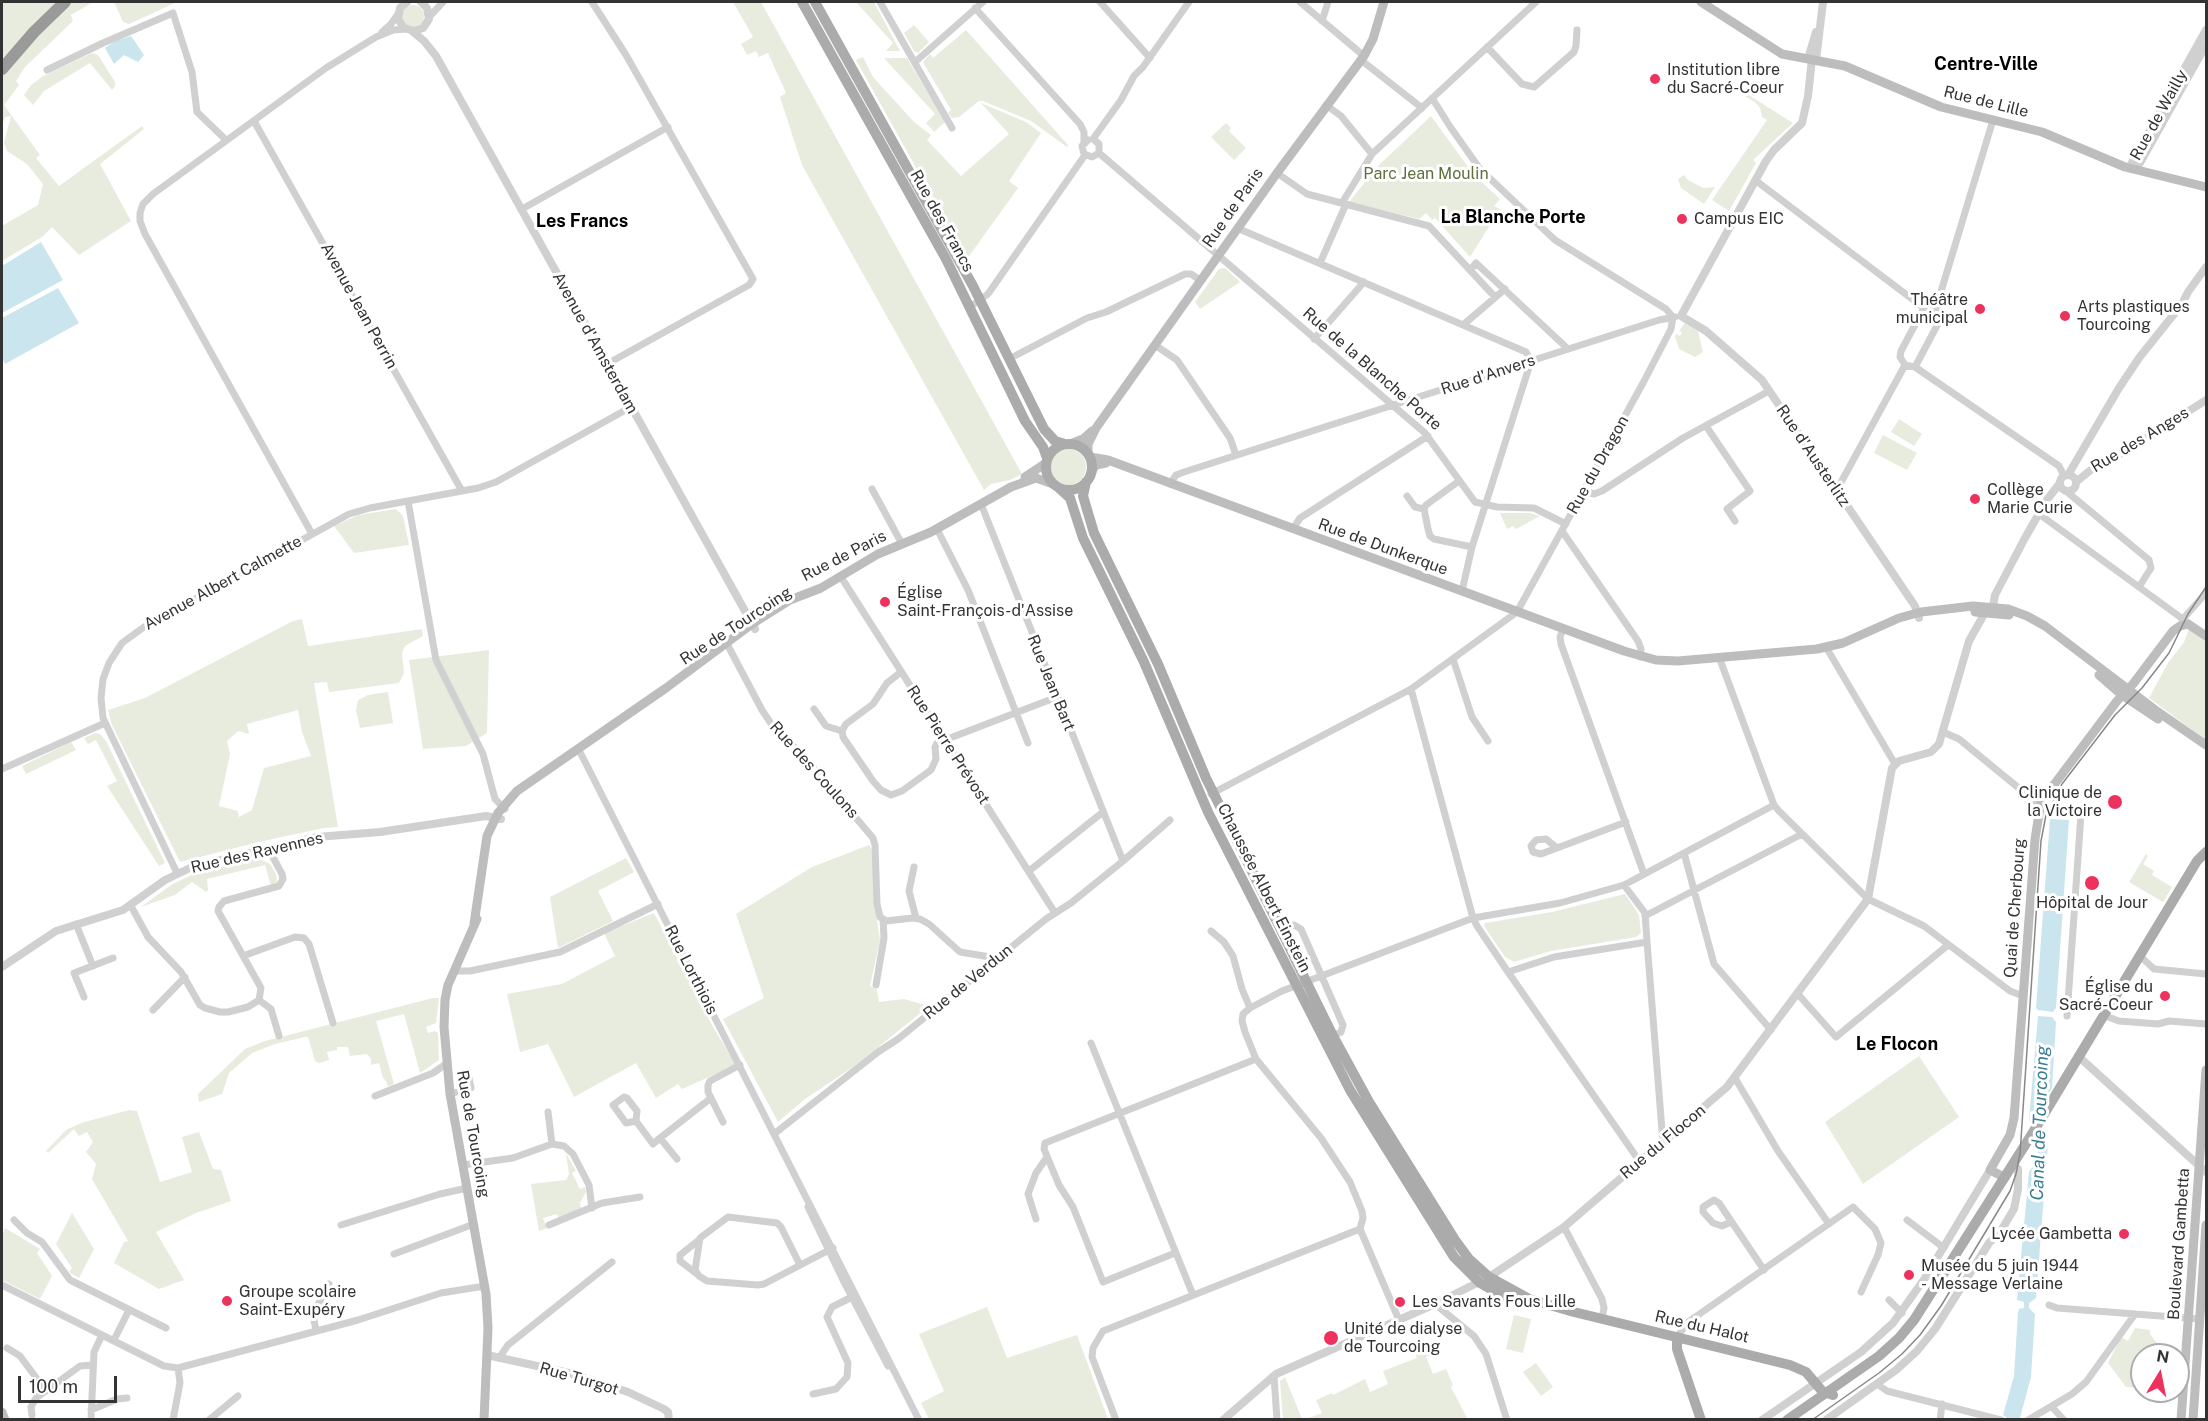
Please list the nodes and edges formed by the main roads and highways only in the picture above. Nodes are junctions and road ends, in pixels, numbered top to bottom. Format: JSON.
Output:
{"nodes":[{"id":1,"x":65,"y":2,"type":"edge"},
{"id":2,"x":802,"y":2,"type":"edge"},
{"id":3,"x":815,"y":2,"type":"edge"},
{"id":4,"x":1384,"y":2,"type":"edge"},
{"id":5,"x":1701,"y":2,"type":"edge"},
{"id":6,"x":2,"y":69,"type":"edge"},
{"id":7,"x":2206,"y":187,"type":"edge"},
{"id":8,"x":1096,"y":428,"type":"junction"},
{"id":9,"x":1067,"y":444,"type":"junction"},
{"id":10,"x":1089,"y":455,"type":"junction"},
{"id":11,"x":1046,"y":461,"type":"junction"},
{"id":12,"x":1117,"y":464,"type":"junction"},
{"id":13,"x":1089,"y":477,"type":"junction"},
{"id":14,"x":1056,"y":486,"type":"junction"},
{"id":15,"x":1011,"y":487,"type":"junction"},
{"id":16,"x":2206,"y":636,"type":"edge"},
{"id":17,"x":728,"y":645,"type":"joint"},
{"id":18,"x":2125,"y":692,"type":"junction"},
{"id":19,"x":2206,"y":745,"type":"edge"},
{"id":20,"x":2206,"y":751,"type":"edge"},
{"id":21,"x":2206,"y":852,"type":"edge"},
{"id":22,"x":2206,"y":859,"type":"edge"},
{"id":23,"x":2141,"y":957,"type":"junction"},
{"id":24,"x":1301,"y":983,"type":"junction"},
{"id":25,"x":2080,"y":1058,"type":"junction"},
{"id":26,"x":2206,"y":1070,"type":"edge"},
{"id":27,"x":2203,"y":1169,"type":"edge"},
{"id":28,"x":2007,"y":1178,"type":"junction"},
{"id":29,"x":2206,"y":1225,"type":"edge"},
{"id":30,"x":1484,"y":1280,"type":"junction"},
{"id":31,"x":1677,"y":1337,"type":"junction"},
{"id":32,"x":1829,"y":1395,"type":"junction"},
{"id":33,"x":2,"y":1412,"type":"edge"},
{"id":34,"x":5,"y":1419,"type":"edge"},
{"id":35,"x":484,"y":1419,"type":"edge"},
{"id":36,"x":1701,"y":1419,"type":"edge"},
{"id":37,"x":1787,"y":1419,"type":"edge"},
{"id":38,"x":1798,"y":1419,"type":"edge"},
{"id":39,"x":2181,"y":1419,"type":"edge"},
{"id":40,"x":2193,"y":1419,"type":"edge"}],
"edges":[{"from":1,"to":6,"type":"highway"},
{"from":2,"to":11,"type":"main road","name":"Rue des Francs"},
{"from":3,"to":9,"type":"main road","name":"Rue des Francs"},
{"from":4,"to":8,"type":"main road","name":"Rue de Paris"},
{"from":5,"to":7,"type":"main road","name":"Rue de Lille"},
{"from":8,"to":9,"type":"main road","name":"Rue de Paris"},
{"from":8,"to":10,"type":"main road","name":"Rue de Paris"},
{"from":9,"to":10,"type":"main road"},
{"from":9,"to":11,"type":"main road"},
{"from":10,"to":12,"type":"main road","name":"Rue de Dunkerque"},
{"from":10,"to":13,"type":"main road"},
{"from":11,"to":14,"type":"main road"},
{"from":11,"to":15,"type":"main road","name":"Rue de Paris"},
{"from":12,"to":13,"type":"main road"},
{"from":12,"to":18,"type":"main road","name":"Rue de Dunkerque"},
{"from":13,"to":14,"type":"main road"},
{"from":13,"to":24,"type":"main road","name":"Chaussée Albert Einstein"},
{"from":14,"to":15,"type":"main road","name":"Rue de Paris"},
{"from":14,"to":24,"type":"main road","name":"Chaussée Albert Einstein"},
{"from":15,"to":17,"type":"main road","name":"Rue de Paris"},
{"from":16,"to":18,"type":"main road"},
{"from":17,"to":35,"type":"main road","name":"Rue de Tourcoing"},
{"from":18,"to":19,"type":"main road"},
{"from":18,"to":20,"type":"main road"},
{"from":18,"to":28,"type":"main road","name":"Quai de Cherbourg"},
{"from":21,"to":23,"type":"main road"},
{"from":22,"to":23,"type":"main road"},
{"from":23,"to":25,"type":"main road"},
{"from":23,"to":25,"type":"main road"},
{"from":24,"to":30,"type":"main road","name":"Chaussée Albert Einstein"},
{"from":24,"to":30,"type":"main road","name":"Chaussée Albert Einstein"},
{"from":25,"to":28,"type":"main road"},
{"from":25,"to":28,"type":"main road"},
{"from":26,"to":27,"type":"main road","name":"Boulevard Gambetta"},
{"from":27,"to":39,"type":"main road","name":"Boulevard Gambetta"},
{"from":28,"to":32,"type":"main road"},
{"from":29,"to":40,"type":"main road","name":"Boulevard Gambetta"},
{"from":30,"to":31,"type":"main road","name":"Rue du Halot"},
{"from":31,"to":32,"type":"main road","name":"Rue du Halot"},
{"from":31,"to":36,"type":"main road"},
{"from":32,"to":37,"type":"main road"},
{"from":32,"to":38,"type":"main road"},
{"from":33,"to":34,"type":"main road"}]}
